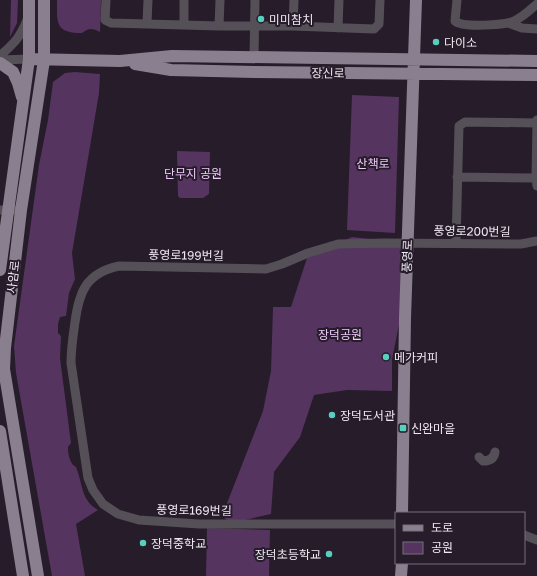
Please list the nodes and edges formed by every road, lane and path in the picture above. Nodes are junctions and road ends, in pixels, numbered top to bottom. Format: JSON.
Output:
{"nodes":[{"id":1,"x":44,"y":0,"type":"edge"},
{"id":2,"x":106,"y":0,"type":"edge"},
{"id":3,"x":148,"y":0,"type":"edge"},
{"id":4,"x":184,"y":0,"type":"edge"},
{"id":5,"x":220,"y":0,"type":"edge"},
{"id":6,"x":256,"y":0,"type":"edge"},
{"id":7,"x":294,"y":0,"type":"edge"},
{"id":8,"x":339,"y":0,"type":"edge"},
{"id":9,"x":380,"y":0,"type":"edge"},
{"id":10,"x":416,"y":0,"type":"edge"},
{"id":11,"x":456,"y":0,"type":"edge"},
{"id":12,"x":537,"y":4,"type":"edge"},
{"id":13,"x":29,"y":5,"type":"edge"},
{"id":14,"x":508,"y":23,"type":"junction"},
{"id":15,"x":147,"y":24,"type":"junction"},
{"id":16,"x":184,"y":25,"type":"junction"},
{"id":17,"x":219,"y":26,"type":"junction"},
{"id":18,"x":254,"y":26,"type":"junction"},
{"id":19,"x":293,"y":26,"type":"junction"},
{"id":20,"x":338,"y":28,"type":"junction"},
{"id":21,"x":537,"y":29,"type":"edge"},
{"id":22,"x":0,"y":56,"type":"edge"},
{"id":23,"x":254,"y":57,"type":"junction"},
{"id":24,"x":29,"y":59,"type":"junction"},
{"id":25,"x":0,"y":60,"type":"edge"},
{"id":26,"x":44,"y":60,"type":"junction"},
{"id":27,"x":414,"y":60,"type":"junction"},
{"id":28,"x":537,"y":61,"type":"edge"},
{"id":29,"x":120,"y":62,"type":"junction"},
{"id":30,"x":0,"y":63,"type":"edge"},
{"id":31,"x":413,"y":74,"type":"junction"},
{"id":32,"x":537,"y":76,"type":"edge"},
{"id":33,"x":23,"y":102,"type":"junction"},
{"id":34,"x":537,"y":120,"type":"edge"},
{"id":35,"x":537,"y":123,"type":"edge"},
{"id":36,"x":457,"y":178,"type":"junction"},
{"id":37,"x":536,"y":182,"type":"edge"},
{"id":38,"x":4,"y":210,"type":"edge"},
{"id":39,"x":21,"y":210,"type":"junction"},
{"id":40,"x":537,"y":241,"type":"edge"},
{"id":41,"x":408,"y":243,"type":"junction"},
{"id":42,"x":456,"y":243,"type":"junction"},
{"id":43,"x":0,"y":270,"type":"edge"},
{"id":44,"x":77,"y":402,"type":"joint"},
{"id":45,"x":0,"y":431,"type":"edge"},
{"id":46,"x":495,"y":452,"type":"dead end"},
{"id":47,"x":479,"y":457,"type":"dead end"},
{"id":48,"x":2,"y":458,"type":"edge"},
{"id":49,"x":402,"y":512,"type":"edge"},
{"id":50,"x":395,"y":524,"type":"edge"},
{"id":51,"x":525,"y":535,"type":"edge"},
{"id":52,"x":537,"y":540,"type":"edge"},
{"id":53,"x":402,"y":564,"type":"edge"},
{"id":54,"x":23,"y":576,"type":"edge"},
{"id":55,"x":38,"y":576,"type":"edge"},
{"id":56,"x":402,"y":576,"type":"edge"}],
"edges":[{"from":1,"to":26,"type":"main road","name":"사암로"},
{"from":2,"to":15,"type":"street"},
{"from":3,"to":15,"type":"street"},
{"from":4,"to":16,"type":"street"},
{"from":5,"to":17,"type":"street"},
{"from":6,"to":18,"type":"street"},
{"from":7,"to":19,"type":"street"},
{"from":8,"to":20,"type":"street"},
{"from":9,"to":20,"type":"street"},
{"from":10,"to":27,"type":"main road","name":"풍영로"},
{"from":11,"to":14,"type":"street"},
{"from":12,"to":14,"type":"street"},
{"from":13,"to":22,"type":"street"},
{"from":13,"to":24,"type":"main road","name":"사암로"},
{"from":14,"to":21,"type":"street"},
{"from":15,"to":16,"type":"street"},
{"from":16,"to":17,"type":"street"},
{"from":17,"to":18,"type":"street"},
{"from":18,"to":19,"type":"street"},
{"from":18,"to":23,"type":"street"},
{"from":19,"to":20,"type":"street"},
{"from":23,"to":27,"type":"main road","name":"장신로"},
{"from":23,"to":29,"type":"main road","name":"장신로"},
{"from":24,"to":25,"type":"street"},
{"from":24,"to":26,"type":"main road","name":"장신로"},
{"from":24,"to":33,"type":"main road","name":"사암로"},
{"from":26,"to":29,"type":"main road","name":"장신로"},
{"from":26,"to":39,"type":"main road","name":"사암로"},
{"from":27,"to":28,"type":"main road","name":"장신로"},
{"from":27,"to":31,"type":"main road","name":"풍영로"},
{"from":29,"to":31,"type":"main road","name":"장신로"},
{"from":30,"to":33,"type":"main road"},
{"from":31,"to":32,"type":"main road","name":"장신로"},
{"from":31,"to":41,"type":"main road","name":"풍영로"},
{"from":33,"to":38,"type":"main road","name":"사암로"},
{"from":34,"to":35,"type":"street"},
{"from":35,"to":36,"type":"street"},
{"from":35,"to":37,"type":"street"},
{"from":36,"to":37,"type":"street"},
{"from":36,"to":42,"type":"street"},
{"from":38,"to":39,"type":"street"},
{"from":38,"to":43,"type":"main road","name":"사암로"},
{"from":39,"to":55,"type":"main road","name":"사암로"},
{"from":40,"to":42,"type":"street","name":"풍영로200번길"},
{"from":41,"to":42,"type":"street","name":"풍영로200번길"},
{"from":41,"to":44,"type":"street","name":"풍영로199번길"},
{"from":41,"to":49,"type":"main road","name":"풍영로"},
{"from":44,"to":50,"type":"street","name":"풍영로169번길"},
{"from":45,"to":48,"type":"main road"},
{"from":46,"to":47,"type":"street"},
{"from":48,"to":54,"type":"main road"},
{"from":51,"to":52,"type":"street"},
{"from":53,"to":56,"type":"main road"}]}
